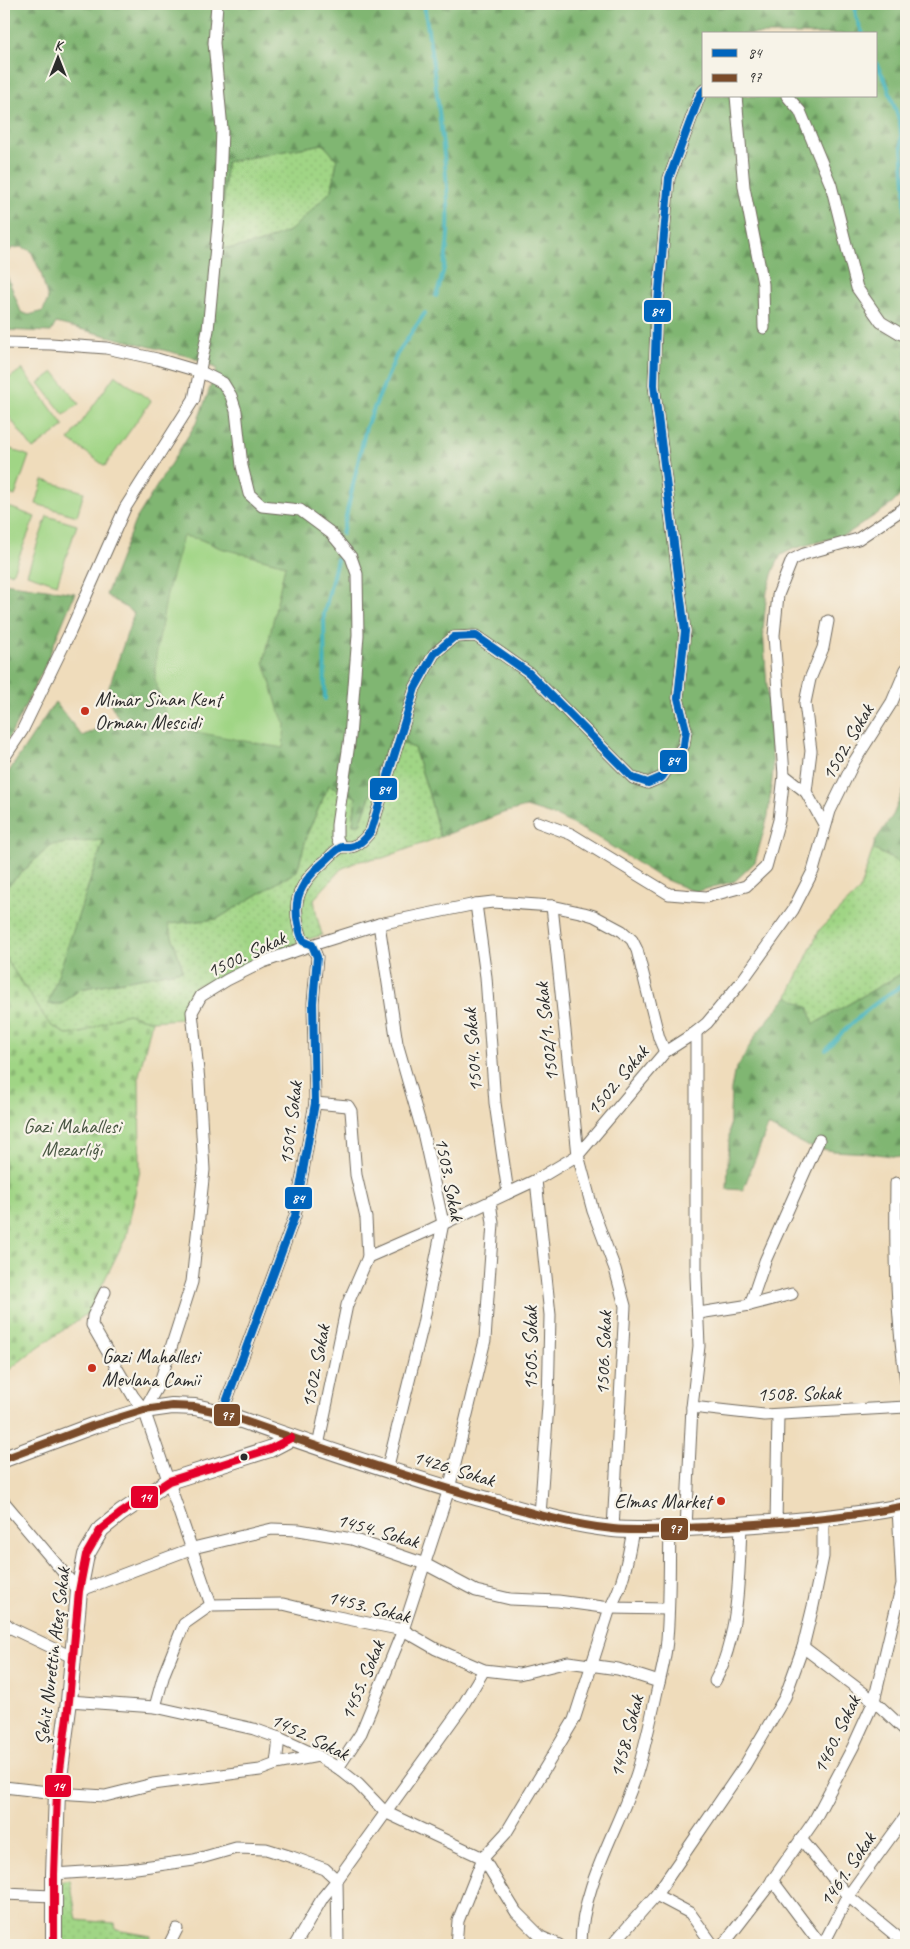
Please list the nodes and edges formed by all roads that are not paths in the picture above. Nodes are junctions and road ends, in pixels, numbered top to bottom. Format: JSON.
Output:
{"nodes":[{"id":1,"x":217,"y":4,"type":"edge"},
{"id":2,"x":702,"y":92,"type":"edge"},
{"id":3,"x":736,"y":98,"type":"edge"},
{"id":4,"x":790,"y":98,"type":"edge"},
{"id":5,"x":764,"y":328,"type":"dead end"},
{"id":6,"x":906,"y":333,"type":"edge"},
{"id":7,"x":4,"y":343,"type":"edge"},
{"id":8,"x":201,"y":372,"type":"junction"},
{"id":9,"x":906,"y":505,"type":"edge"},
{"id":10,"x":828,"y":621,"type":"dead end"},
{"id":11,"x":906,"y":670,"type":"edge"},
{"id":12,"x":4,"y":758,"type":"edge"},
{"id":13,"x":784,"y":775,"type":"junction"},
{"id":14,"x":806,"y":792,"type":"junction"},
{"id":15,"x":538,"y":822,"type":"dead end"},
{"id":16,"x":825,"y":826,"type":"junction"},
{"id":17,"x":341,"y":847,"type":"junction"},
{"id":18,"x":476,"y":904,"type":"junction"},
{"id":19,"x":552,"y":906,"type":"junction"},
{"id":20,"x":379,"y":924,"type":"junction"},
{"id":21,"x":312,"y":945,"type":"junction"},
{"id":22,"x":696,"y":1032,"type":"junction"},
{"id":23,"x":665,"y":1052,"type":"junction"},
{"id":24,"x":315,"y":1103,"type":"junction"},
{"id":25,"x":819,"y":1140,"type":"dead end"},
{"id":26,"x":578,"y":1155,"type":"junction"},
{"id":27,"x":536,"y":1180,"type":"junction"},
{"id":28,"x":896,"y":1183,"type":"dead end"},
{"id":29,"x":508,"y":1193,"type":"junction"},
{"id":30,"x":490,"y":1202,"type":"junction"},
{"id":31,"x":444,"y":1223,"type":"junction"},
{"id":32,"x":368,"y":1257,"type":"junction"},
{"id":33,"x":105,"y":1292,"type":"dead end"},
{"id":34,"x":792,"y":1294,"type":"dead end"},
{"id":35,"x":750,"y":1306,"type":"junction"},
{"id":36,"x":698,"y":1313,"type":"junction"},
{"id":37,"x":906,"y":1382,"type":"edge"},
{"id":38,"x":692,"y":1407,"type":"junction"},
{"id":39,"x":906,"y":1408,"type":"edge"},
{"id":40,"x":144,"y":1410,"type":"junction"},
{"id":41,"x":222,"y":1413,"type":"junction"},
{"id":42,"x":778,"y":1414,"type":"junction"},
{"id":43,"x":291,"y":1438,"type":"junction"},
{"id":44,"x":318,"y":1446,"type":"junction"},
{"id":45,"x":4,"y":1459,"type":"edge"},
{"id":46,"x":387,"y":1470,"type":"junction"},
{"id":47,"x":169,"y":1481,"type":"junction"},
{"id":48,"x":449,"y":1489,"type":"junction"},
{"id":49,"x":4,"y":1502,"type":"edge"},
{"id":50,"x":902,"y":1507,"type":"edge"},
{"id":51,"x":540,"y":1515,"type":"junction"},
{"id":52,"x":824,"y":1519,"type":"junction"},
{"id":53,"x":776,"y":1523,"type":"junction"},
{"id":54,"x":741,"y":1525,"type":"junction"},
{"id":55,"x":678,"y":1528,"type":"junction"},
{"id":56,"x":613,"y":1529,"type":"junction"},
{"id":57,"x":633,"y":1530,"type":"junction"},
{"id":58,"x":193,"y":1548,"type":"junction"},
{"id":59,"x":425,"y":1564,"type":"junction"},
{"id":60,"x":904,"y":1584,"type":"edge"},
{"id":61,"x":79,"y":1591,"type":"junction"},
{"id":62,"x":211,"y":1605,"type":"junction"},
{"id":63,"x":610,"y":1608,"type":"junction"},
{"id":64,"x":668,"y":1609,"type":"junction"},
{"id":65,"x":6,"y":1628,"type":"edge"},
{"id":66,"x":403,"y":1630,"type":"junction"},
{"id":67,"x":803,"y":1647,"type":"junction"},
{"id":68,"x":74,"y":1658,"type":"junction"},
{"id":69,"x":591,"y":1664,"type":"junction"},
{"id":70,"x":484,"y":1670,"type":"junction"},
{"id":71,"x":715,"y":1681,"type":"dead end"},
{"id":72,"x":660,"y":1682,"type":"junction"},
{"id":73,"x":69,"y":1701,"type":"junction"},
{"id":74,"x":874,"y":1701,"type":"junction"},
{"id":75,"x":155,"y":1707,"type":"junction"},
{"id":76,"x":906,"y":1731,"type":"edge"},
{"id":77,"x":279,"y":1738,"type":"junction"},
{"id":78,"x":318,"y":1756,"type":"junction"},
{"id":79,"x":276,"y":1764,"type":"junction"},
{"id":80,"x":338,"y":1768,"type":"junction"},
{"id":81,"x":4,"y":1787,"type":"edge"},
{"id":82,"x":57,"y":1793,"type":"junction"},
{"id":83,"x":385,"y":1812,"type":"junction"},
{"id":84,"x":906,"y":1816,"type":"edge"},
{"id":85,"x":801,"y":1839,"type":"junction"},
{"id":86,"x":483,"y":1858,"type":"junction"},
{"id":87,"x":54,"y":1874,"type":"junction"},
{"id":88,"x":337,"y":1880,"type":"junction"},
{"id":89,"x":772,"y":1880,"type":"junction"},
{"id":90,"x":4,"y":1894,"type":"edge"},
{"id":91,"x":656,"y":1895,"type":"junction"},
{"id":92,"x":53,"y":1896,"type":"junction"},
{"id":93,"x":848,"y":1896,"type":"junction"},
{"id":94,"x":177,"y":1929,"type":"dead end"},
{"id":95,"x":906,"y":1944,"type":"edge"},
{"id":96,"x":54,"y":1945,"type":"edge"},
{"id":97,"x":169,"y":1945,"type":"edge"},
{"id":98,"x":295,"y":1945,"type":"edge"},
{"id":99,"x":338,"y":1945,"type":"edge"},
{"id":100,"x":456,"y":1945,"type":"edge"},
{"id":101,"x":559,"y":1945,"type":"edge"},
{"id":102,"x":581,"y":1945,"type":"edge"},
{"id":103,"x":612,"y":1945,"type":"edge"},
{"id":104,"x":713,"y":1945,"type":"edge"},
{"id":105,"x":723,"y":1945,"type":"edge"},
{"id":106,"x":822,"y":1945,"type":"edge"}],
"edges":[{"from":1,"to":8,"type":"street"},
{"from":2,"to":17,"type":"street"},
{"from":3,"to":5,"type":"street"},
{"from":4,"to":6,"type":"street"},
{"from":7,"to":8,"type":"street"},
{"from":8,"to":12,"type":"street"},
{"from":8,"to":17,"type":"street"},
{"from":9,"to":13,"type":"street"},
{"from":10,"to":14,"type":"street"},
{"from":11,"to":16,"type":"street","name":"1502. Sokak"},
{"from":13,"to":14,"type":"street"},
{"from":13,"to":15,"type":"street"},
{"from":14,"to":16,"type":"street"},
{"from":16,"to":22,"type":"street","name":"1502. Sokak"},
{"from":17,"to":21,"type":"street"},
{"from":18,"to":19,"type":"street","name":"1500. Sokak"},
{"from":18,"to":20,"type":"street","name":"1500. Sokak"},
{"from":18,"to":29,"type":"street","name":"1504. Sokak"},
{"from":19,"to":23,"type":"street","name":"1500. Sokak"},
{"from":19,"to":26,"type":"street","name":"1502/1. Sokak"},
{"from":20,"to":21,"type":"street","name":"1500. Sokak"},
{"from":20,"to":31,"type":"street","name":"1503. Sokak"},
{"from":21,"to":24,"type":"street","name":"1501. Sokak"},
{"from":21,"to":40,"type":"street","name":"1500. Sokak"},
{"from":22,"to":23,"type":"street","name":"1502. Sokak"},
{"from":22,"to":36,"type":"street","name":"1458. Sokak"},
{"from":23,"to":26,"type":"street","name":"1502. Sokak"},
{"from":24,"to":32,"type":"street"},
{"from":24,"to":41,"type":"street","name":"1501. Sokak"},
{"from":25,"to":35,"type":"street"},
{"from":26,"to":27,"type":"street","name":"1502. Sokak"},
{"from":26,"to":56,"type":"street","name":"1506. Sokak"},
{"from":27,"to":29,"type":"street","name":"1502. Sokak"},
{"from":27,"to":51,"type":"street","name":"1505. Sokak"},
{"from":28,"to":37,"type":"street"},
{"from":29,"to":30,"type":"street","name":"1502. Sokak"},
{"from":30,"to":31,"type":"street","name":"1502. Sokak"},
{"from":30,"to":48,"type":"street","name":"1455. Sokak"},
{"from":31,"to":32,"type":"street","name":"1502. Sokak"},
{"from":31,"to":46,"type":"street","name":"1503. Sokak"},
{"from":32,"to":44,"type":"street","name":"1502. Sokak"},
{"from":33,"to":40,"type":"street"},
{"from":34,"to":35,"type":"street"},
{"from":35,"to":36,"type":"street"},
{"from":36,"to":38,"type":"street","name":"1458. Sokak"},
{"from":38,"to":42,"type":"street","name":"1508. Sokak"},
{"from":38,"to":55,"type":"street","name":"1458. Sokak"},
{"from":39,"to":42,"type":"street","name":"1508. Sokak"},
{"from":40,"to":41,"type":"main road","name":"1426. Sokak"},
{"from":40,"to":45,"type":"main road","name":"1426. Sokak"},
{"from":40,"to":47,"type":"street"},
{"from":41,"to":43,"type":"main road","name":"1426. Sokak"},
{"from":42,"to":53,"type":"street"},
{"from":43,"to":44,"type":"main road","name":"1426. Sokak"},
{"from":43,"to":47,"type":"main road","name":"Şehit Nurettin Ateş Sokak"},
{"from":44,"to":46,"type":"main road","name":"1426. Sokak"},
{"from":46,"to":48,"type":"main road","name":"1426. Sokak"},
{"from":47,"to":58,"type":"street"},
{"from":47,"to":61,"type":"main road","name":"Şehit Nurettin Ateş Sokak"},
{"from":48,"to":51,"type":"main road","name":"1426. Sokak"},
{"from":48,"to":59,"type":"street","name":"1455. Sokak"},
{"from":49,"to":61,"type":"street"},
{"from":50,"to":52,"type":"main road","name":"1426. Sokak"},
{"from":50,"to":60,"type":"street","name":"1460. Sokak"},
{"from":51,"to":56,"type":"main road","name":"1426. Sokak"},
{"from":52,"to":53,"type":"main road","name":"1426. Sokak"},
{"from":52,"to":67,"type":"street"},
{"from":53,"to":54,"type":"main road","name":"1426. Sokak"},
{"from":54,"to":55,"type":"main road","name":"1426. Sokak"},
{"from":54,"to":71,"type":"street"},
{"from":55,"to":57,"type":"main road","name":"1426. Sokak"},
{"from":55,"to":64,"type":"street","name":"1458. Sokak"},
{"from":56,"to":57,"type":"main road","name":"1426. Sokak"},
{"from":57,"to":63,"type":"street"},
{"from":58,"to":59,"type":"street","name":"1454. Sokak"},
{"from":58,"to":61,"type":"street","name":"1454. Sokak"},
{"from":58,"to":62,"type":"street"},
{"from":59,"to":63,"type":"street","name":"1454. Sokak"},
{"from":59,"to":66,"type":"street","name":"1455. Sokak"},
{"from":60,"to":74,"type":"street","name":"1460. Sokak"},
{"from":61,"to":68,"type":"main road","name":"Şehit Nurettin Ateş Sokak"},
{"from":62,"to":66,"type":"street","name":"1453. Sokak"},
{"from":62,"to":75,"type":"street"},
{"from":63,"to":64,"type":"street","name":"1454. Sokak"},
{"from":63,"to":69,"type":"street"},
{"from":64,"to":72,"type":"street","name":"1458. Sokak"},
{"from":65,"to":68,"type":"street"},
{"from":66,"to":70,"type":"street","name":"1453. Sokak"},
{"from":66,"to":80,"type":"street","name":"1455. Sokak"},
{"from":67,"to":74,"type":"street"},
{"from":67,"to":91,"type":"street"},
{"from":68,"to":73,"type":"main road","name":"Şehit Nurettin Ateş Sokak"},
{"from":69,"to":70,"type":"street","name":"1453. Sokak"},
{"from":69,"to":72,"type":"street","name":"1453. Sokak"},
{"from":69,"to":86,"type":"street"},
{"from":70,"to":83,"type":"street"},
{"from":72,"to":102,"type":"street","name":"1458. Sokak"},
{"from":73,"to":75,"type":"street","name":"1452. Sokak"},
{"from":73,"to":82,"type":"main road","name":"Şehit Nurettin Ateş Sokak"},
{"from":74,"to":76,"type":"street"},
{"from":74,"to":85,"type":"street","name":"1460. Sokak"},
{"from":75,"to":77,"type":"street","name":"1452. Sokak"},
{"from":77,"to":78,"type":"street","name":"1452. Sokak"},
{"from":77,"to":79,"type":"street"},
{"from":78,"to":79,"type":"street"},
{"from":78,"to":80,"type":"street","name":"1452. Sokak"},
{"from":79,"to":82,"type":"street"},
{"from":80,"to":83,"type":"street","name":"1452. Sokak"},
{"from":81,"to":82,"type":"street"},
{"from":82,"to":87,"type":"main road","name":"Şehit Nurettin Ateş Sokak"},
{"from":83,"to":86,"type":"street","name":"1452. Sokak"},
{"from":83,"to":88,"type":"street"},
{"from":84,"to":93,"type":"street","name":"1461. Sokak"},
{"from":85,"to":89,"type":"street","name":"1460. Sokak"},
{"from":85,"to":93,"type":"street"},
{"from":86,"to":100,"type":"street"},
{"from":86,"to":101,"type":"street"},
{"from":87,"to":88,"type":"street"},
{"from":87,"to":92,"type":"main road","name":"Şehit Nurettin Ateş Sokak"},
{"from":88,"to":98,"type":"street"},
{"from":88,"to":99,"type":"street"},
{"from":89,"to":105,"type":"street","name":"1460. Sokak"},
{"from":89,"to":106,"type":"street"},
{"from":90,"to":92,"type":"street"},
{"from":91,"to":103,"type":"street"},
{"from":91,"to":104,"type":"street"},
{"from":92,"to":96,"type":"main road","name":"Şehit Nurettin Ateş Sokak"},
{"from":93,"to":95,"type":"street"},
{"from":93,"to":106,"type":"street","name":"1461. Sokak"},
{"from":94,"to":97,"type":"street"}]}
